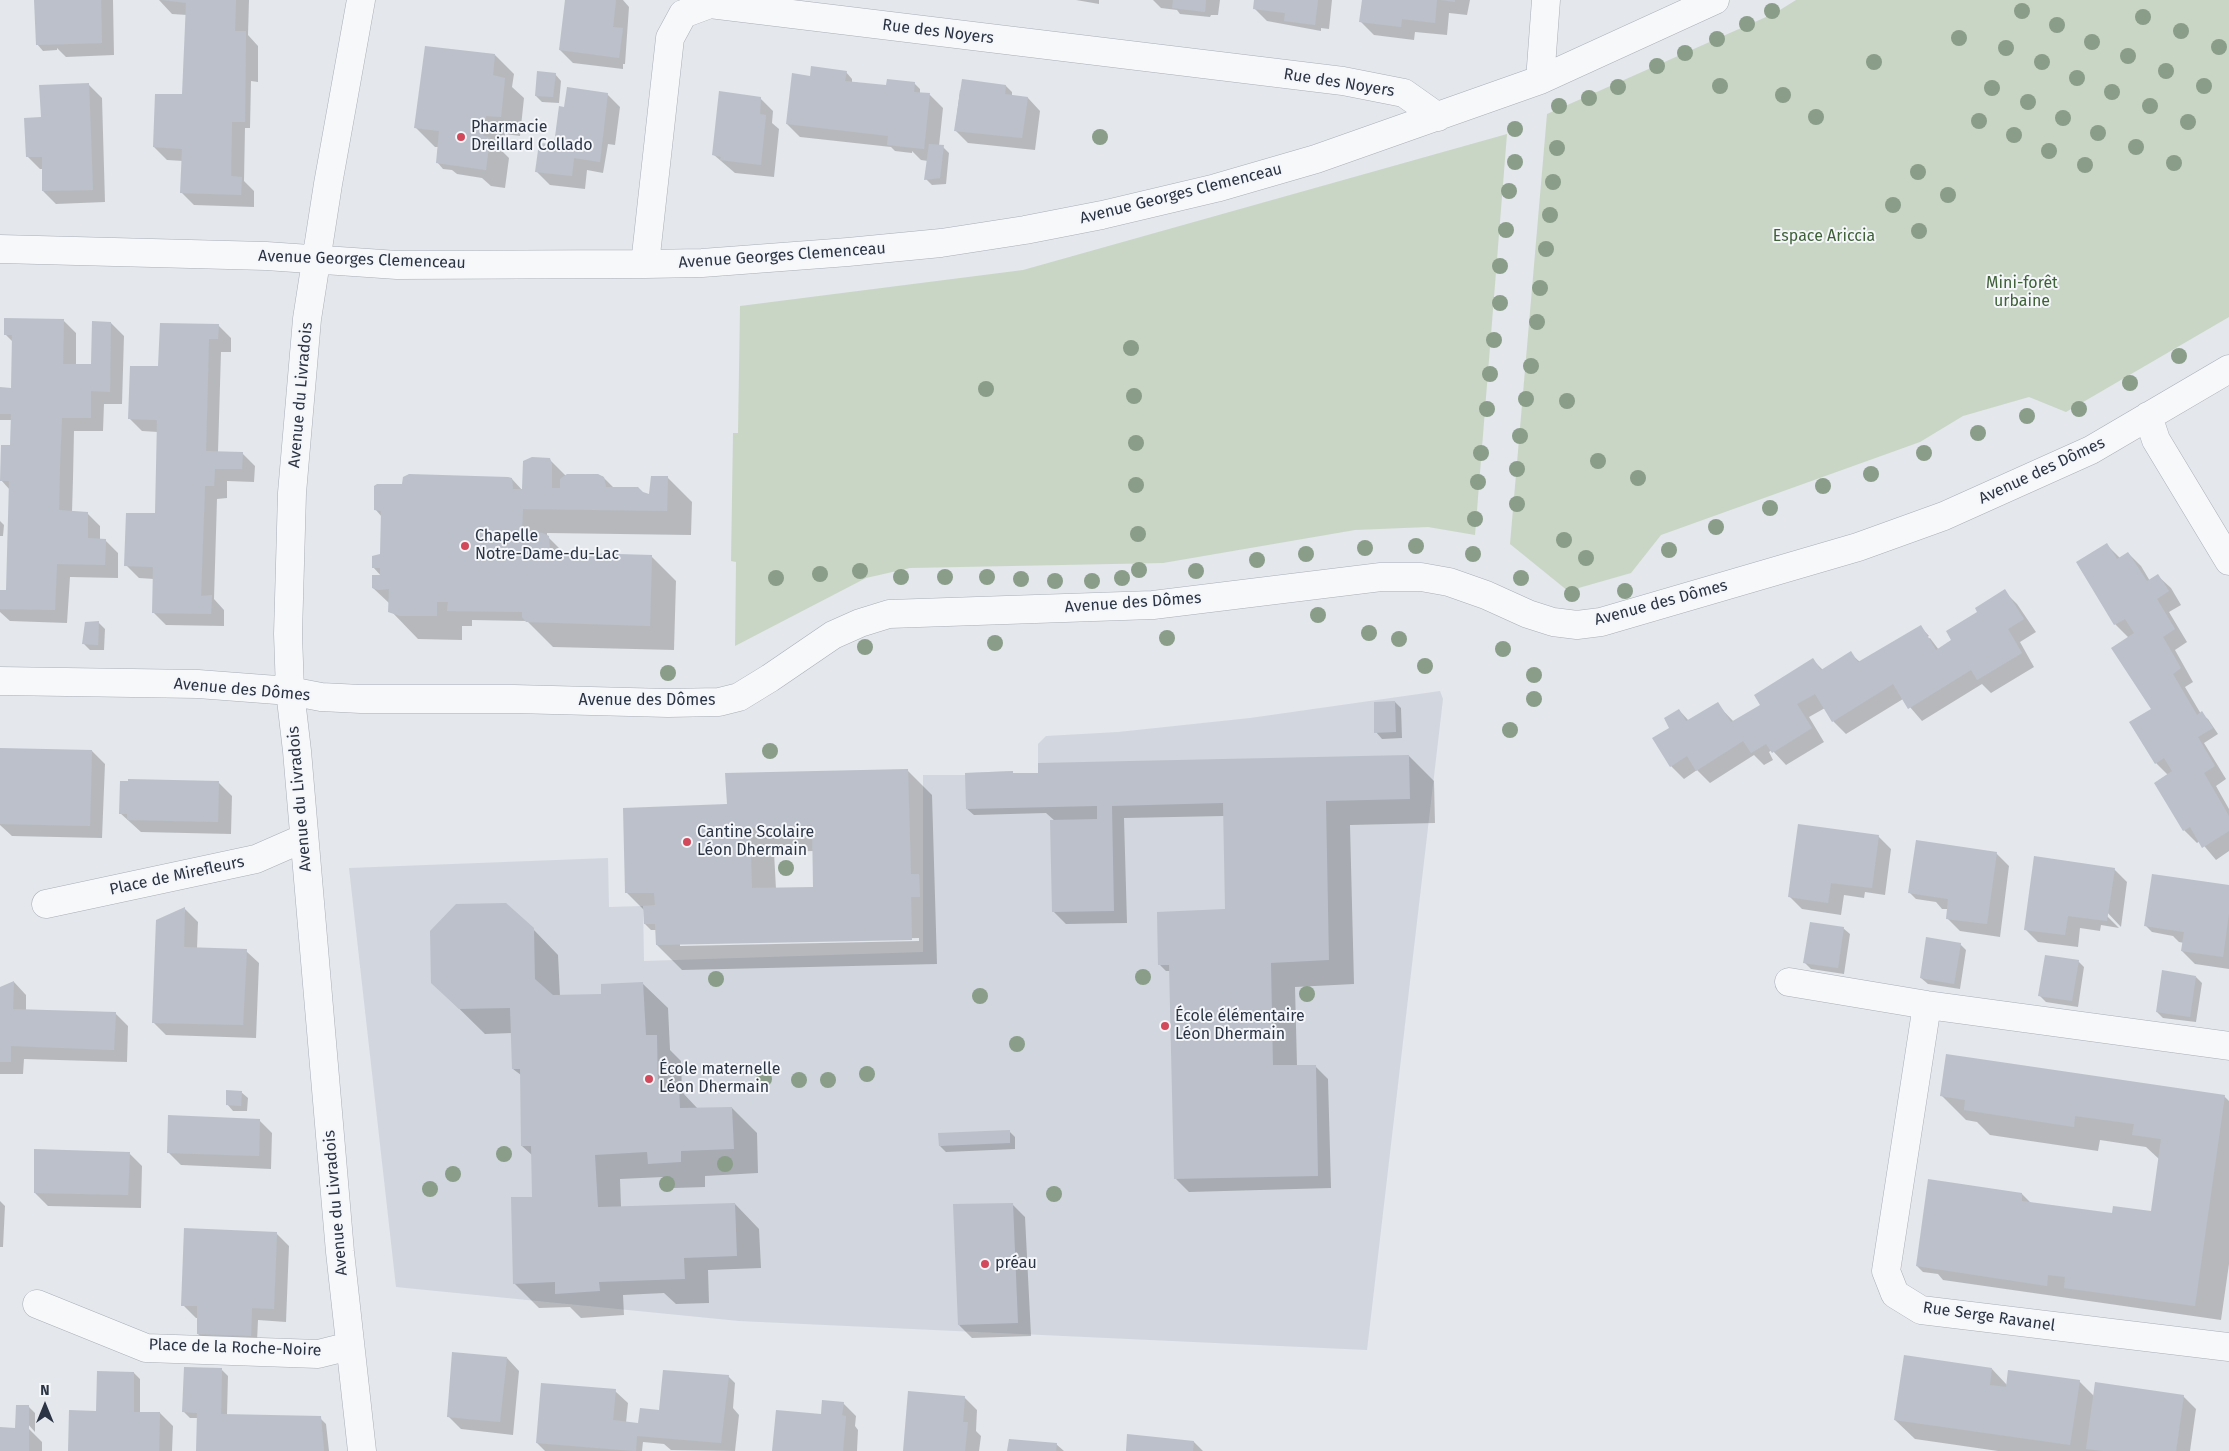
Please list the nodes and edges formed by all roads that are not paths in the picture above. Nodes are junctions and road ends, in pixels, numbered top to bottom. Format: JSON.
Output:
{"nodes":[{"id":1,"x":361,"y":0,"type":"edge"},
{"id":2,"x":1546,"y":0,"type":"edge"},
{"id":3,"x":1715,"y":0,"type":"edge"},
{"id":4,"x":1540,"y":80,"type":"junction"},
{"id":5,"x":1438,"y":117,"type":"junction"},
{"id":6,"x":0,"y":250,"type":"edge"},
{"id":7,"x":316,"y":260,"type":"junction"},
{"id":8,"x":645,"y":264,"type":"junction"},
{"id":9,"x":2229,"y":369,"type":"edge"},
{"id":10,"x":2148,"y":416,"type":"junction"},
{"id":11,"x":2229,"y":561,"type":"edge"},
{"id":12,"x":0,"y":680,"type":"edge"},
{"id":13,"x":290,"y":690,"type":"junction"},
{"id":14,"x":304,"y":838,"type":"junction"},
{"id":15,"x":46,"y":904,"type":"dead end"},
{"id":16,"x":1789,"y":982,"type":"dead end"},
{"id":17,"x":1927,"y":1004,"type":"junction"},
{"id":18,"x":2229,"y":1046,"type":"edge"},
{"id":19,"x":37,"y":1304,"type":"dead end"},
{"id":20,"x":350,"y":1346,"type":"junction"},
{"id":21,"x":2229,"y":1347,"type":"edge"},
{"id":22,"x":362,"y":1451,"type":"edge"}],
"edges":[{"from":1,"to":7,"type":"street","name":"Avenue du Livradois"},
{"from":2,"to":4,"type":"street"},
{"from":3,"to":4,"type":"street","name":"Avenue Georges Clemenceau"},
{"from":4,"to":5,"type":"street","name":"Avenue Georges Clemenceau"},
{"from":5,"to":8,"type":"street","name":"Avenue Georges Clemenceau"},
{"from":5,"to":8,"type":"street","name":"Rue des Noyers"},
{"from":6,"to":7,"type":"street","name":"Avenue Georges Clemenceau"},
{"from":7,"to":8,"type":"street","name":"Avenue Georges Clemenceau"},
{"from":7,"to":13,"type":"street","name":"Avenue du Livradois"},
{"from":9,"to":10,"type":"street","name":"Avenue des Dômes"},
{"from":10,"to":11,"type":"street"},
{"from":10,"to":13,"type":"street","name":"Avenue des Dômes"},
{"from":12,"to":13,"type":"street","name":"Avenue des Dômes"},
{"from":13,"to":14,"type":"street","name":"Avenue du Livradois"},
{"from":14,"to":15,"type":"street","name":"Place de Mirefleurs"},
{"from":14,"to":20,"type":"street","name":"Avenue du Livradois"},
{"from":16,"to":17,"type":"street"},
{"from":17,"to":18,"type":"street"},
{"from":17,"to":21,"type":"street","name":"Rue Serge Ravanel"},
{"from":19,"to":20,"type":"street","name":"Place de la Roche-Noire"},
{"from":20,"to":22,"type":"street","name":"Avenue du Livradois"}]}
